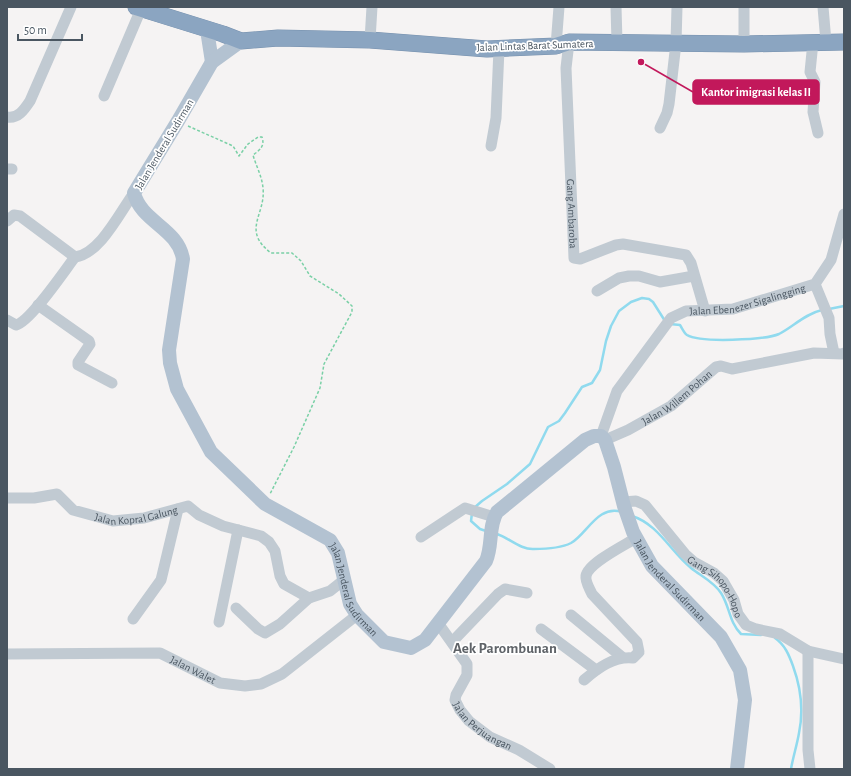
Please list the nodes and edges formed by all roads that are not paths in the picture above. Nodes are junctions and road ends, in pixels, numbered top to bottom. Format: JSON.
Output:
{"nodes":[{"id":1,"x":71,"y":7,"type":"edge"},
{"id":2,"x":372,"y":7,"type":"edge"},
{"id":3,"x":559,"y":7,"type":"edge"},
{"id":4,"x":616,"y":7,"type":"edge"},
{"id":5,"x":677,"y":7,"type":"edge"},
{"id":6,"x":744,"y":7,"type":"edge"},
{"id":7,"x":823,"y":7,"type":"edge"},
{"id":8,"x":140,"y":8,"type":"edge"},
{"id":9,"x":207,"y":30,"type":"junction"},
{"id":10,"x":370,"y":40,"type":"junction"},
{"id":11,"x":241,"y":41,"type":"junction"},
{"id":12,"x":617,"y":42,"type":"junction"},
{"id":13,"x":819,"y":42,"type":"junction"},
{"id":14,"x":844,"y":42,"type":"edge"},
{"id":15,"x":676,"y":43,"type":"junction"},
{"id":16,"x":562,"y":44,"type":"junction"},
{"id":17,"x":744,"y":44,"type":"junction"},
{"id":18,"x":499,"y":49,"type":"junction"},
{"id":19,"x":212,"y":62,"type":"junction"},
{"id":20,"x":104,"y":96,"type":"dead end"},
{"id":21,"x":7,"y":117,"type":"edge"},
{"id":22,"x":660,"y":128,"type":"dead end"},
{"id":23,"x":818,"y":133,"type":"dead end"},
{"id":24,"x":491,"y":146,"type":"dead end"},
{"id":25,"x":134,"y":193,"type":"junction"},
{"id":26,"x":844,"y":214,"type":"edge"},
{"id":27,"x":7,"y":221,"type":"edge"},
{"id":28,"x":842,"y":227,"type":"edge"},
{"id":29,"x":75,"y":257,"type":"junction"},
{"id":30,"x":694,"y":276,"type":"junction"},
{"id":31,"x":815,"y":284,"type":"junction"},
{"id":32,"x":597,"y":291,"type":"dead end"},
{"id":33,"x":38,"y":305,"type":"junction"},
{"id":34,"x":705,"y":311,"type":"junction"},
{"id":35,"x":7,"y":320,"type":"edge"},
{"id":36,"x":839,"y":353,"type":"edge"},
{"id":37,"x":112,"y":384,"type":"dead end"},
{"id":38,"x":603,"y":438,"type":"junction"},
{"id":39,"x":7,"y":498,"type":"edge"},
{"id":40,"x":623,"y":504,"type":"junction"},
{"id":41,"x":178,"y":509,"type":"junction"},
{"id":42,"x":484,"y":516,"type":"junction"},
{"id":43,"x":238,"y":530,"type":"junction"},
{"id":44,"x":635,"y":535,"type":"junction"},
{"id":45,"x":421,"y":537,"type":"dead end"},
{"id":46,"x":345,"y":579,"type":"junction"},
{"id":47,"x":527,"y":593,"type":"dead end"},
{"id":48,"x":309,"y":598,"type":"junction"},
{"id":49,"x":236,"y":608,"type":"dead end"},
{"id":50,"x":357,"y":615,"type":"junction"},
{"id":51,"x":571,"y":615,"type":"dead end"},
{"id":52,"x":133,"y":619,"type":"dead end"},
{"id":53,"x":219,"y":622,"type":"dead end"},
{"id":54,"x":438,"y":623,"type":"junction"},
{"id":55,"x":541,"y":629,"type":"dead end"},
{"id":56,"x":452,"y":642,"type":"junction"},
{"id":57,"x":808,"y":651,"type":"junction"},
{"id":58,"x":7,"y":654,"type":"edge"},
{"id":59,"x":622,"y":657,"type":"junction"},
{"id":60,"x":844,"y":659,"type":"edge"},
{"id":61,"x":596,"y":670,"type":"junction"},
{"id":62,"x":584,"y":680,"type":"dead end"},
{"id":63,"x":550,"y":769,"type":"edge"},
{"id":64,"x":737,"y":769,"type":"edge"},
{"id":65,"x":810,"y":769,"type":"edge"}],
"edges":[{"from":1,"to":21,"type":"street"},
{"from":2,"to":10,"type":"street"},
{"from":3,"to":16,"type":"street"},
{"from":4,"to":12,"type":"street"},
{"from":5,"to":15,"type":"street"},
{"from":6,"to":17,"type":"street"},
{"from":7,"to":13,"type":"street"},
{"from":8,"to":9,"type":"highway","name":"Jalan Lintas Barat Sumatera"},
{"from":8,"to":20,"type":"street"},
{"from":9,"to":11,"type":"highway","name":"Jalan Lintas Barat Sumatera"},
{"from":9,"to":19,"type":"main road"},
{"from":10,"to":11,"type":"highway","name":"Jalan Lintas Barat Sumatera"},
{"from":10,"to":18,"type":"highway","name":"Jalan Lintas Barat Sumatera"},
{"from":11,"to":19,"type":"main road","name":"Jalan Jenderal Sudirman"},
{"from":12,"to":15,"type":"highway","name":"Jalan Lintas Barat Sumatera"},
{"from":12,"to":16,"type":"highway","name":"Jalan Lintas Barat Sumatera"},
{"from":13,"to":14,"type":"highway","name":"Jalan Lintas Barat Sumatera"},
{"from":13,"to":17,"type":"highway","name":"Jalan Lintas Barat Sumatera"},
{"from":13,"to":23,"type":"street"},
{"from":15,"to":17,"type":"highway","name":"Jalan Lintas Barat Sumatera"},
{"from":15,"to":22,"type":"street"},
{"from":16,"to":18,"type":"highway","name":"Jalan Lintas Barat Sumatera"},
{"from":16,"to":30,"type":"street","name":"Gang Ambaroba"},
{"from":18,"to":24,"type":"street"},
{"from":19,"to":25,"type":"main road","name":"Jalan Jenderal Sudirman"},
{"from":25,"to":29,"type":"street"},
{"from":25,"to":46,"type":"main road","name":"Jalan Jenderal Sudirman"},
{"from":26,"to":28,"type":"street","name":"Jalan Ebenezer Sigalingging"},
{"from":27,"to":29,"type":"street"},
{"from":28,"to":31,"type":"street","name":"Jalan Ebenezer Sigalingging"},
{"from":29,"to":33,"type":"street"},
{"from":30,"to":32,"type":"street"},
{"from":30,"to":34,"type":"street","name":"Gang Ambaroba"},
{"from":31,"to":34,"type":"street","name":"Jalan Ebenezer Sigalingging"},
{"from":31,"to":36,"type":"street"},
{"from":33,"to":35,"type":"street"},
{"from":33,"to":37,"type":"street"},
{"from":34,"to":38,"type":"street","name":"Jalan Ebenezer Sigalingging"},
{"from":36,"to":38,"type":"street","name":"Jalan Willem Pohan"},
{"from":38,"to":40,"type":"main road","name":"Jalan Jenderal Sudirman"},
{"from":38,"to":42,"type":"main road"},
{"from":39,"to":41,"type":"street","name":"Jalan Kopral Galung"},
{"from":40,"to":44,"type":"main road","name":"Jalan Jenderal Sudirman"},
{"from":40,"to":57,"type":"street","name":"Gang Sihopo-Hopo"},
{"from":41,"to":43,"type":"street","name":"Jalan Kopral Galung"},
{"from":41,"to":52,"type":"street"},
{"from":42,"to":45,"type":"street"},
{"from":42,"to":54,"type":"main road","name":"Jalan Jenderal Sudirman"},
{"from":43,"to":48,"type":"street","name":"Jalan Kopral Galung"},
{"from":43,"to":53,"type":"street"},
{"from":44,"to":59,"type":"street"},
{"from":44,"to":64,"type":"main road","name":"Jalan Jenderal Sudirman"},
{"from":46,"to":48,"type":"street"},
{"from":46,"to":50,"type":"main road","name":"Jalan Jenderal Sudirman"},
{"from":47,"to":56,"type":"street"},
{"from":48,"to":49,"type":"street"},
{"from":50,"to":54,"type":"main road","name":"Jalan Jenderal Sudirman"},
{"from":50,"to":58,"type":"street","name":"Jalan Walet"},
{"from":51,"to":59,"type":"street"},
{"from":54,"to":56,"type":"street","name":"Jalan Perjuangan"},
{"from":55,"to":61,"type":"street"},
{"from":56,"to":63,"type":"street","name":"Jalan Perjuangan"},
{"from":57,"to":60,"type":"street","name":"Gang Sihopo-Hopo"},
{"from":57,"to":65,"type":"street"},
{"from":59,"to":61,"type":"street"},
{"from":61,"to":62,"type":"street"}]}
